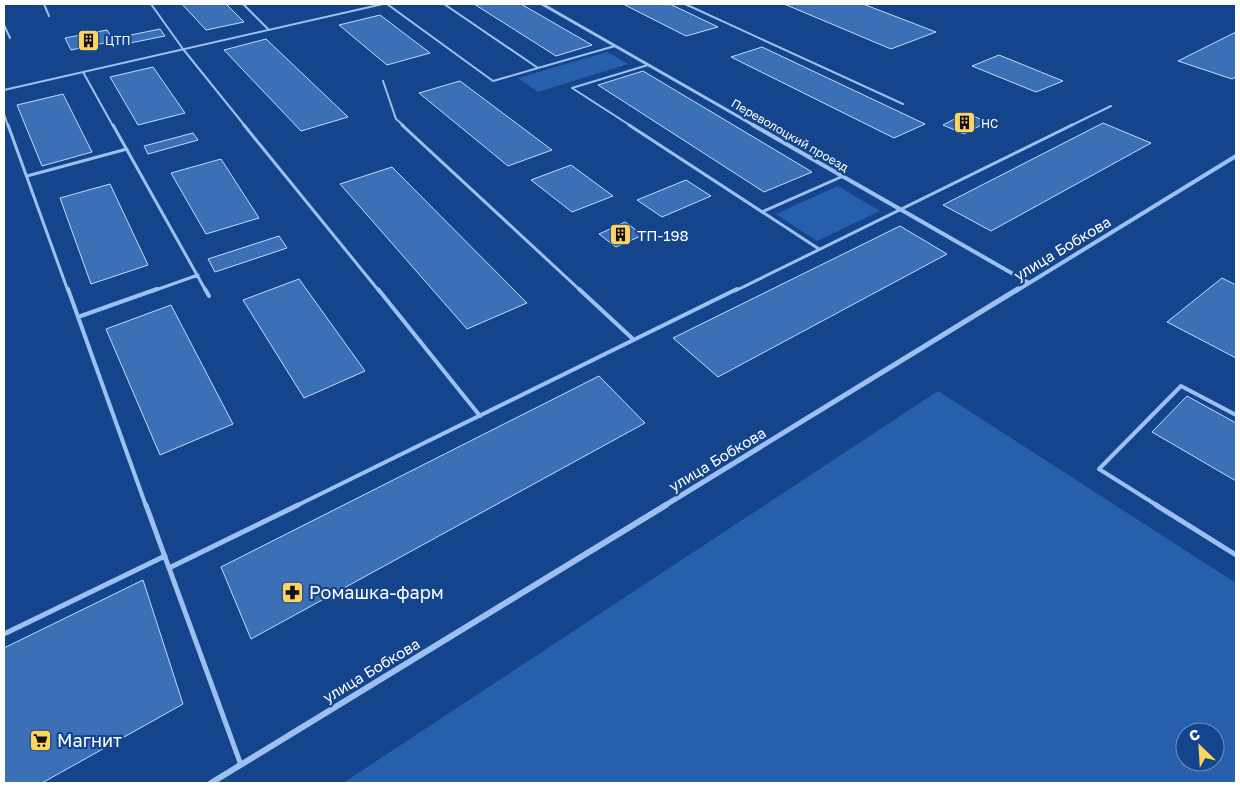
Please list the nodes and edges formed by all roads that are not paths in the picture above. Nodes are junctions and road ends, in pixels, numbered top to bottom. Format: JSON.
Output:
{"nodes":[{"id":1,"x":44,"y":4,"type":"edge"},
{"id":2,"x":151,"y":4,"type":"edge"},
{"id":3,"x":243,"y":4,"type":"edge"},
{"id":4,"x":383,"y":4,"type":"edge"},
{"id":5,"x":387,"y":4,"type":"edge"},
{"id":6,"x":444,"y":4,"type":"edge"},
{"id":7,"x":542,"y":4,"type":"edge"},
{"id":8,"x":685,"y":4,"type":"edge"},
{"id":9,"x":49,"y":16,"type":"dead end"},
{"id":10,"x":4,"y":25,"type":"edge"},
{"id":11,"x":269,"y":30,"type":"junction"},
{"id":12,"x":10,"y":38,"type":"dead end"},
{"id":13,"x":615,"y":46,"type":"junction"},
{"id":14,"x":183,"y":49,"type":"junction"},
{"id":15,"x":648,"y":64,"type":"junction"},
{"id":16,"x":538,"y":68,"type":"junction"},
{"id":17,"x":83,"y":72,"type":"junction"},
{"id":18,"x":383,"y":81,"type":"dead end"},
{"id":19,"x":4,"y":90,"type":"edge"},
{"id":20,"x":903,"y":104,"type":"dead end"},
{"id":21,"x":1111,"y":106,"type":"dead end"},
{"id":22,"x":4,"y":114,"type":"edge"},
{"id":23,"x":127,"y":149,"type":"junction"},
{"id":24,"x":1236,"y":156,"type":"edge"},
{"id":25,"x":27,"y":176,"type":"junction"},
{"id":26,"x":841,"y":177,"type":"junction"},
{"id":27,"x":901,"y":209,"type":"junction"},
{"id":28,"x":762,"y":212,"type":"junction"},
{"id":29,"x":819,"y":249,"type":"junction"},
{"id":30,"x":198,"y":275,"type":"junction"},
{"id":31,"x":1029,"y":283,"type":"junction"},
{"id":32,"x":209,"y":296,"type":"dead end"},
{"id":33,"x":78,"y":317,"type":"junction"},
{"id":34,"x":634,"y":340,"type":"junction"},
{"id":35,"x":1236,"y":415,"type":"edge"},
{"id":36,"x":480,"y":416,"type":"junction"},
{"id":37,"x":1236,"y":555,"type":"edge"},
{"id":38,"x":165,"y":556,"type":"junction"},
{"id":39,"x":169,"y":568,"type":"junction"},
{"id":40,"x":4,"y":634,"type":"edge"},
{"id":41,"x":241,"y":765,"type":"junction"},
{"id":42,"x":210,"y":783,"type":"edge"}],
"edges":[{"from":1,"to":9,"type":"lane"},
{"from":2,"to":14,"type":"lane"},
{"from":3,"to":11,"type":"lane"},
{"from":4,"to":11,"type":"lane"},
{"from":5,"to":16,"type":"lane"},
{"from":6,"to":16,"type":"lane"},
{"from":7,"to":13,"type":"street","name":"Переволоцкий проезд"},
{"from":8,"to":20,"type":"lane"},
{"from":10,"to":12,"type":"lane"},
{"from":11,"to":14,"type":"lane"},
{"from":13,"to":15,"type":"street","name":"Переволоцкий проезд"},
{"from":13,"to":16,"type":"lane"},
{"from":14,"to":17,"type":"lane"},
{"from":14,"to":36,"type":"lane"},
{"from":15,"to":26,"type":"street","name":"Переволоцкий проезд"},
{"from":15,"to":28,"type":"lane"},
{"from":17,"to":19,"type":"lane"},
{"from":17,"to":23,"type":"lane"},
{"from":18,"to":34,"type":"lane"},
{"from":21,"to":27,"type":"lane"},
{"from":22,"to":25,"type":"lane"},
{"from":23,"to":25,"type":"lane"},
{"from":23,"to":30,"type":"lane"},
{"from":24,"to":31,"type":"street","name":"улица Бобкова"},
{"from":25,"to":33,"type":"lane"},
{"from":26,"to":27,"type":"street","name":"Переволоцкий проезд"},
{"from":26,"to":28,"type":"lane"},
{"from":27,"to":29,"type":"lane"},
{"from":27,"to":31,"type":"street","name":"Переволоцкий проезд"},
{"from":28,"to":29,"type":"lane"},
{"from":29,"to":34,"type":"lane"},
{"from":30,"to":32,"type":"lane"},
{"from":30,"to":33,"type":"lane"},
{"from":31,"to":41,"type":"street","name":"улица Бобкова"},
{"from":33,"to":38,"type":"lane"},
{"from":34,"to":36,"type":"lane"},
{"from":35,"to":37,"type":"lane"},
{"from":36,"to":39,"type":"lane"},
{"from":38,"to":39,"type":"lane"},
{"from":38,"to":40,"type":"lane"},
{"from":39,"to":41,"type":"lane"},
{"from":41,"to":42,"type":"street","name":"улица Бобкова"}]}
